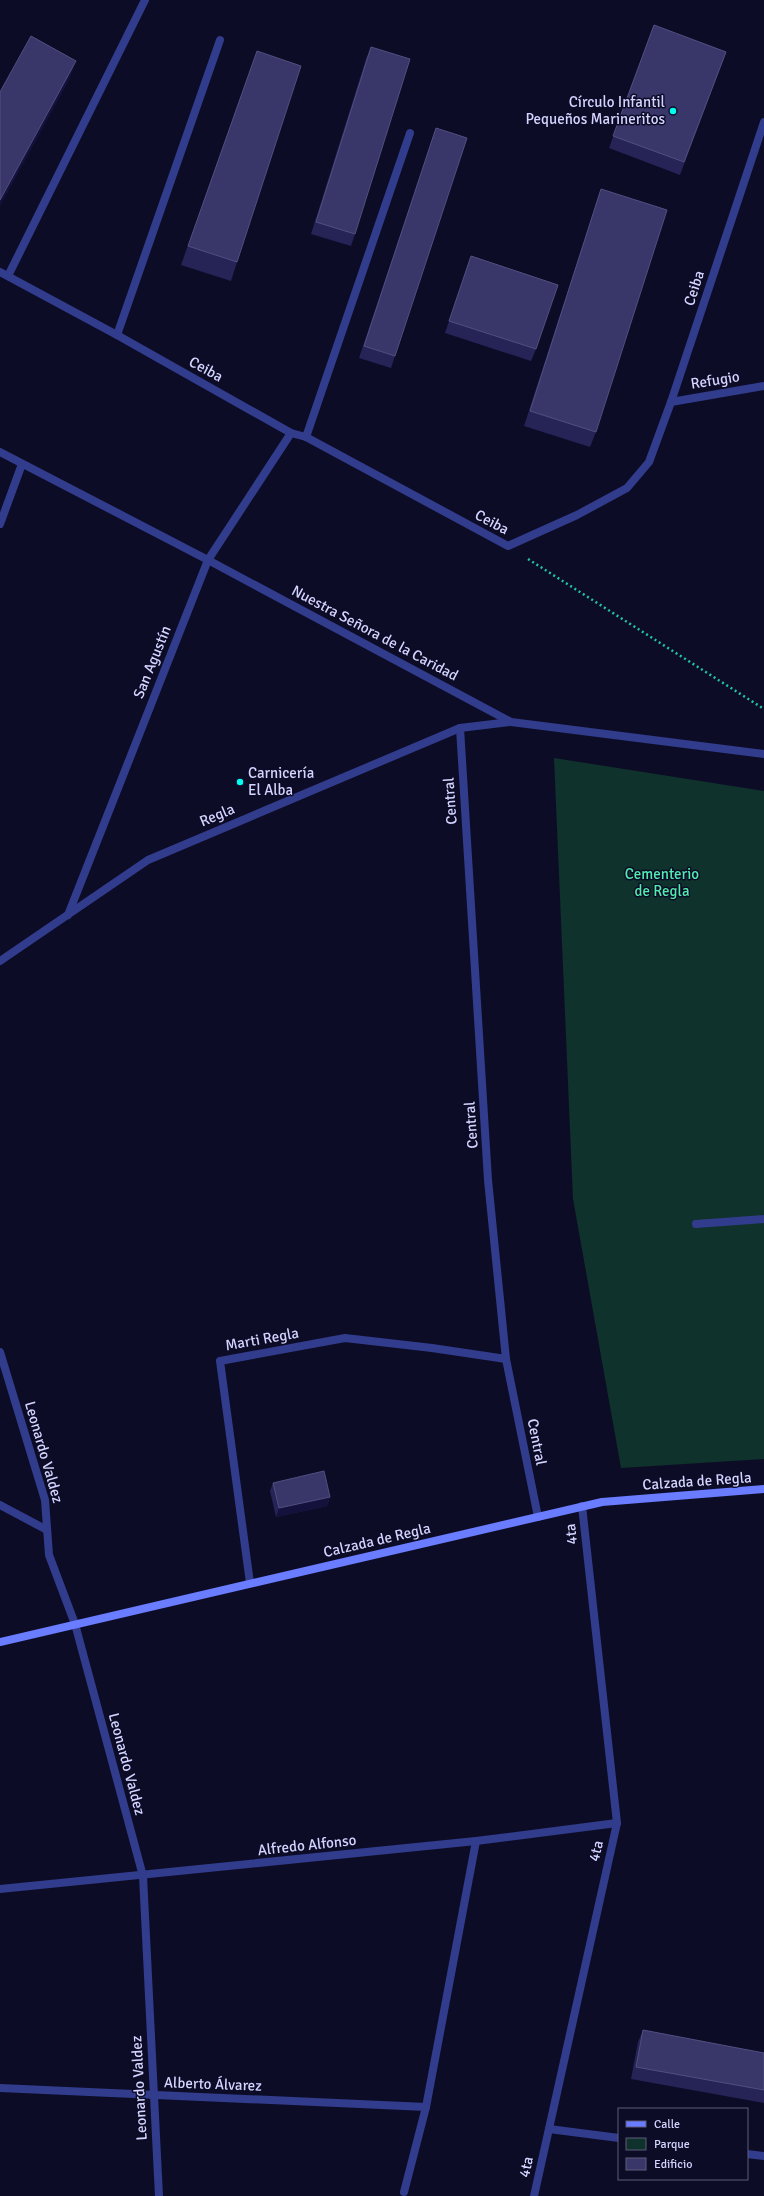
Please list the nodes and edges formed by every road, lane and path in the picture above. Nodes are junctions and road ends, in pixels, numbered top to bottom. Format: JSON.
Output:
{"nodes":[{"id":1,"x":145,"y":0,"type":"edge"},
{"id":2,"x":220,"y":40,"type":"dead end"},
{"id":3,"x":764,"y":122,"type":"edge"},
{"id":4,"x":410,"y":133,"type":"dead end"},
{"id":5,"x":0,"y":272,"type":"edge"},
{"id":6,"x":8,"y":276,"type":"junction"},
{"id":7,"x":117,"y":335,"type":"junction"},
{"id":8,"x":764,"y":386,"type":"edge"},
{"id":9,"x":671,"y":402,"type":"junction"},
{"id":10,"x":291,"y":433,"type":"junction"},
{"id":11,"x":306,"y":437,"type":"junction"},
{"id":12,"x":0,"y":452,"type":"edge"},
{"id":13,"x":22,"y":464,"type":"junction"},
{"id":14,"x":0,"y":524,"type":"edge"},
{"id":15,"x":508,"y":546,"type":"junction"},
{"id":16,"x":208,"y":560,"type":"junction"},
{"id":17,"x":764,"y":709,"type":"edge"},
{"id":18,"x":510,"y":722,"type":"junction"},
{"id":19,"x":460,"y":728,"type":"junction"},
{"id":20,"x":764,"y":754,"type":"edge"},
{"id":21,"x":67,"y":915,"type":"junction"},
{"id":22,"x":0,"y":962,"type":"edge"},
{"id":23,"x":764,"y":1218,"type":"edge"},
{"id":24,"x":696,"y":1224,"type":"dead end"},
{"id":25,"x":0,"y":1352,"type":"edge"},
{"id":26,"x":506,"y":1359,"type":"junction"},
{"id":27,"x":764,"y":1490,"type":"edge"},
{"id":28,"x":0,"y":1505,"type":"edge"},
{"id":29,"x":582,"y":1506,"type":"junction"},
{"id":30,"x":538,"y":1517,"type":"junction"},
{"id":31,"x":47,"y":1530,"type":"junction"},
{"id":32,"x":250,"y":1583,"type":"junction"},
{"id":33,"x":75,"y":1624,"type":"junction"},
{"id":34,"x":0,"y":1642,"type":"edge"},
{"id":35,"x":617,"y":1823,"type":"junction"},
{"id":36,"x":476,"y":1841,"type":"junction"},
{"id":37,"x":143,"y":1876,"type":"junction"},
{"id":38,"x":0,"y":1889,"type":"edge"},
{"id":39,"x":0,"y":2088,"type":"edge"},
{"id":40,"x":153,"y":2096,"type":"junction"},
{"id":41,"x":426,"y":2107,"type":"junction"},
{"id":42,"x":549,"y":2129,"type":"junction"},
{"id":43,"x":618,"y":2138,"type":"edge"},
{"id":44,"x":748,"y":2154,"type":"edge"},
{"id":45,"x":764,"y":2156,"type":"edge"},
{"id":46,"x":404,"y":2192,"type":"dead end"},
{"id":47,"x":159,"y":2196,"type":"edge"},
{"id":48,"x":534,"y":2196,"type":"edge"}],
"edges":[{"from":1,"to":6,"type":"street"},
{"from":2,"to":7,"type":"street"},
{"from":3,"to":9,"type":"street","name":"Ceiba"},
{"from":4,"to":11,"type":"street"},
{"from":5,"to":6,"type":"street","name":"Ceiba"},
{"from":6,"to":7,"type":"street","name":"Ceiba"},
{"from":7,"to":10,"type":"street","name":"Ceiba"},
{"from":8,"to":9,"type":"street","name":"Refugio"},
{"from":9,"to":15,"type":"street","name":"Ceiba"},
{"from":10,"to":11,"type":"street","name":"Ceiba"},
{"from":10,"to":16,"type":"street","name":"San Agustín"},
{"from":11,"to":15,"type":"street","name":"Ceiba"},
{"from":12,"to":13,"type":"street","name":"Nuestra Señora de la Caridad"},
{"from":13,"to":14,"type":"street"},
{"from":13,"to":16,"type":"street","name":"Nuestra Señora de la Caridad"},
{"from":15,"to":17,"type":"path"},
{"from":16,"to":18,"type":"street","name":"Nuestra Señora de la Caridad"},
{"from":16,"to":21,"type":"street","name":"San Agustín"},
{"from":18,"to":19,"type":"street","name":"Regla"},
{"from":18,"to":20,"type":"street","name":"Nuestra Señora de la Caridad"},
{"from":19,"to":21,"type":"street","name":"Regla"},
{"from":19,"to":26,"type":"street","name":"Central"},
{"from":21,"to":22,"type":"street","name":"Regla"},
{"from":23,"to":24,"type":"street"},
{"from":25,"to":31,"type":"street","name":"Leonardo Valdez"},
{"from":26,"to":30,"type":"street","name":"Central"},
{"from":26,"to":32,"type":"street","name":"Marti Regla"},
{"from":27,"to":29,"type":"main road","name":"Calzada de Regla"},
{"from":28,"to":31,"type":"street"},
{"from":29,"to":30,"type":"main road","name":"Calzada de Regla"},
{"from":29,"to":35,"type":"street","name":"4ta"},
{"from":30,"to":32,"type":"main road","name":"Calzada de Regla"},
{"from":31,"to":33,"type":"street","name":"Leonardo Valdez"},
{"from":32,"to":33,"type":"main road","name":"Calzada de Regla"},
{"from":33,"to":34,"type":"main road","name":"Calzada de Regla"},
{"from":33,"to":37,"type":"street","name":"Leonardo Valdez"},
{"from":35,"to":36,"type":"street","name":"Alfredo Alfonso"},
{"from":35,"to":42,"type":"street","name":"4ta"},
{"from":36,"to":37,"type":"street","name":"Alfredo Alfonso"},
{"from":36,"to":41,"type":"street"},
{"from":37,"to":38,"type":"street","name":"Alfredo Alfonso"},
{"from":37,"to":40,"type":"street","name":"Leonardo Valdez"},
{"from":39,"to":40,"type":"street","name":"Alberto Álvarez"},
{"from":40,"to":41,"type":"street","name":"Alberto Álvarez"},
{"from":40,"to":47,"type":"street","name":"Leonardo Valdez"},
{"from":41,"to":46,"type":"street"},
{"from":42,"to":43,"type":"street"},
{"from":42,"to":48,"type":"street","name":"4ta"},
{"from":44,"to":45,"type":"street"}]}
